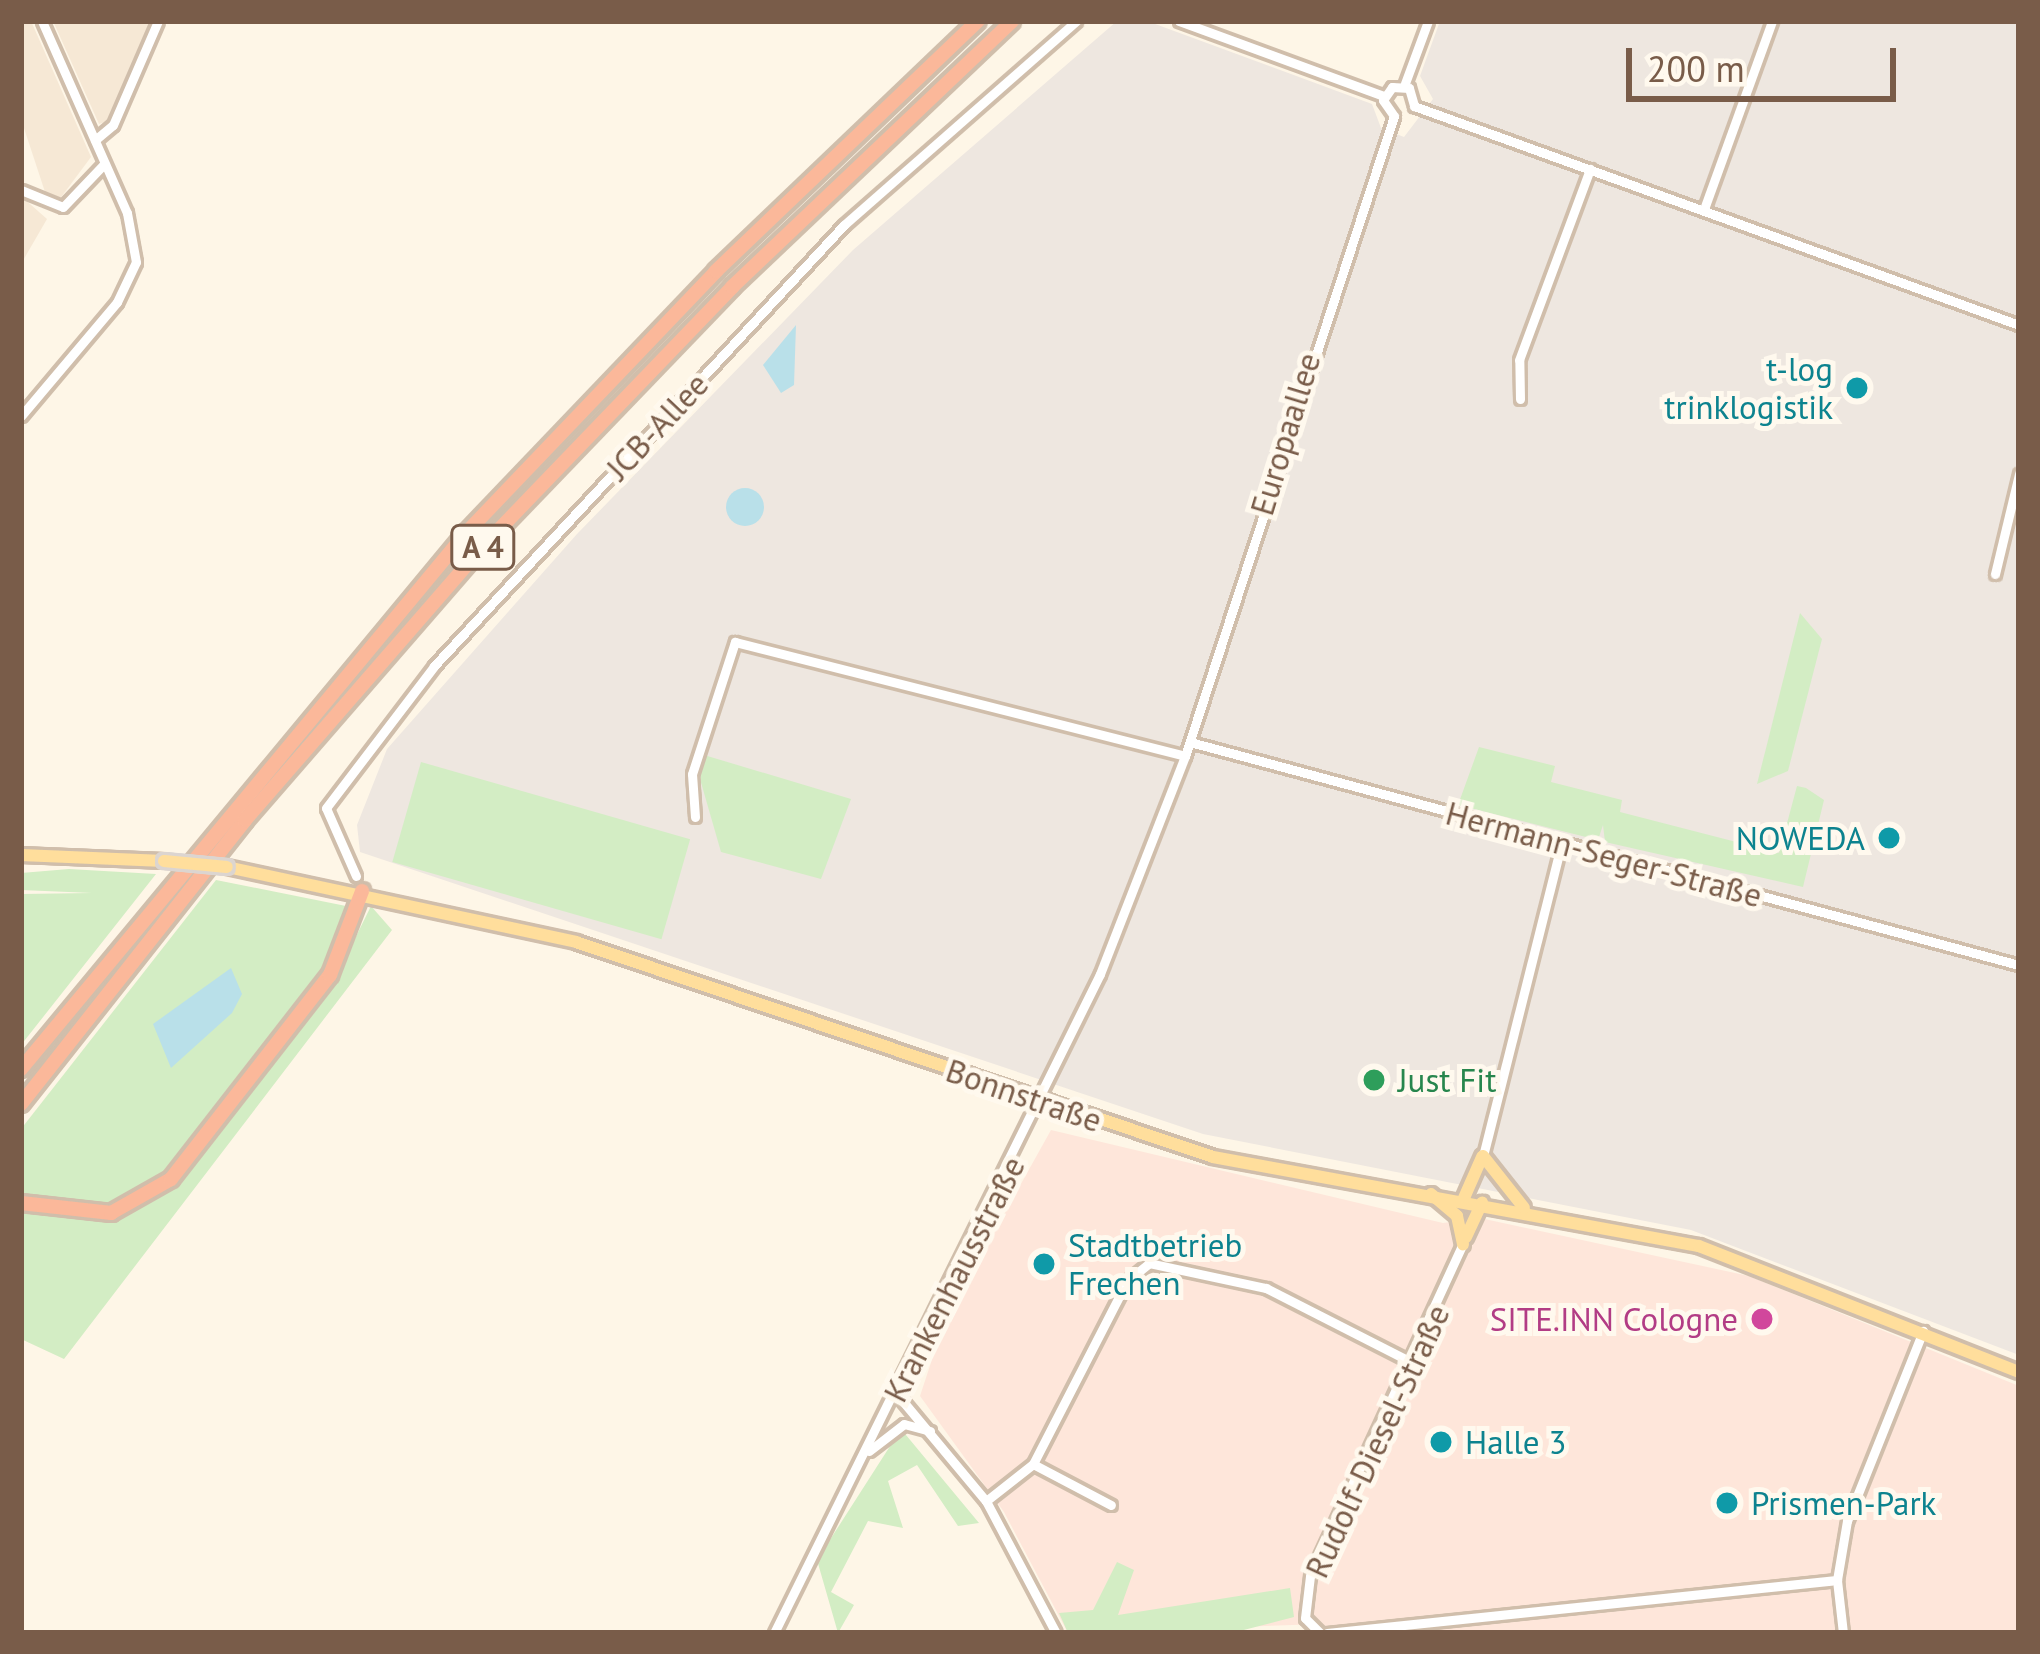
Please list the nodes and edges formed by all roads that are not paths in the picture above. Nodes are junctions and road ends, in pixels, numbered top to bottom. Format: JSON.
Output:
{"nodes":[{"id":1,"x":42,"y":21,"type":"edge"},
{"id":2,"x":158,"y":21,"type":"edge"},
{"id":3,"x":978,"y":21,"type":"edge"},
{"id":4,"x":1012,"y":21,"type":"edge"},
{"id":5,"x":1076,"y":21,"type":"edge"},
{"id":6,"x":1179,"y":21,"type":"edge"},
{"id":7,"x":1428,"y":21,"type":"edge"},
{"id":8,"x":1772,"y":21,"type":"edge"},
{"id":9,"x":1404,"y":86,"type":"junction"},
{"id":10,"x":1384,"y":95,"type":"junction"},
{"id":11,"x":1414,"y":106,"type":"junction"},
{"id":12,"x":1394,"y":116,"type":"junction"},
{"id":13,"x":95,"y":140,"type":"junction"},
{"id":14,"x":104,"y":164,"type":"junction"},
{"id":15,"x":1590,"y":170,"type":"junction"},
{"id":16,"x":21,"y":190,"type":"edge"},
{"id":17,"x":1704,"y":209,"type":"junction"},
{"id":18,"x":2019,"y":325,"type":"edge"},
{"id":19,"x":1520,"y":399,"type":"dead end"},
{"id":20,"x":21,"y":416,"type":"edge"},
{"id":21,"x":2019,"y":474,"type":"edge"},
{"id":22,"x":1995,"y":574,"type":"dead end"},
{"id":23,"x":1190,"y":742,"type":"junction"},
{"id":24,"x":1185,"y":756,"type":"junction"},
{"id":25,"x":695,"y":817,"type":"dead end"},
{"id":26,"x":1561,"y":845,"type":"junction"},
{"id":27,"x":21,"y":855,"type":"edge"},
{"id":28,"x":359,"y":884,"type":"junction"},
{"id":29,"x":2019,"y":964,"type":"edge"},
{"id":30,"x":21,"y":1069,"type":"edge"},
{"id":31,"x":1043,"y":1103,"type":"junction"},
{"id":32,"x":21,"y":1104,"type":"edge"},
{"id":33,"x":1483,"y":1156,"type":"junction"},
{"id":34,"x":1430,"y":1193,"type":"junction"},
{"id":35,"x":1464,"y":1198,"type":"junction"},
{"id":36,"x":1482,"y":1202,"type":"junction"},
{"id":37,"x":21,"y":1203,"type":"edge"},
{"id":38,"x":1525,"y":1208,"type":"junction"},
{"id":39,"x":1463,"y":1244,"type":"junction"},
{"id":40,"x":1923,"y":1331,"type":"junction"},
{"id":41,"x":1413,"y":1363,"type":"junction"},
{"id":42,"x":2019,"y":1372,"type":"edge"},
{"id":43,"x":896,"y":1393,"type":"junction"},
{"id":44,"x":935,"y":1435,"type":"junction"},
{"id":45,"x":865,"y":1455,"type":"junction"},
{"id":46,"x":1033,"y":1464,"type":"junction"},
{"id":47,"x":986,"y":1501,"type":"junction"},
{"id":48,"x":1111,"y":1505,"type":"dead end"},
{"id":49,"x":1837,"y":1580,"type":"junction"},
{"id":50,"x":1466,"y":1620,"type":"junction"},
{"id":51,"x":774,"y":1633,"type":"edge"},
{"id":52,"x":1056,"y":1633,"type":"edge"},
{"id":53,"x":1322,"y":1633,"type":"edge"},
{"id":54,"x":1466,"y":1633,"type":"edge"},
{"id":55,"x":1844,"y":1633,"type":"edge"}],
"edges":[{"from":1,"to":13,"type":"street"},
{"from":2,"to":13,"type":"street"},
{"from":3,"to":30,"type":"highway","number":"A 4"},
{"from":4,"to":32,"type":"highway","number":"A 4"},
{"from":5,"to":28,"type":"street","name":"JCB-Allee"},
{"from":6,"to":10,"type":"street"},
{"from":7,"to":9,"type":"street"},
{"from":8,"to":17,"type":"street"},
{"from":9,"to":10,"type":"street"},
{"from":9,"to":11,"type":"street"},
{"from":10,"to":12,"type":"street"},
{"from":11,"to":12,"type":"street"},
{"from":11,"to":15,"type":"street"},
{"from":12,"to":23,"type":"street","name":"Europaallee"},
{"from":13,"to":14,"type":"street"},
{"from":14,"to":16,"type":"street"},
{"from":14,"to":20,"type":"street"},
{"from":15,"to":17,"type":"street"},
{"from":15,"to":19,"type":"street"},
{"from":17,"to":18,"type":"street"},
{"from":21,"to":22,"type":"street"},
{"from":23,"to":24,"type":"street","name":"Europaallee"},
{"from":23,"to":26,"type":"street","name":"Hermann-Seger-Straße"},
{"from":24,"to":25,"type":"street"},
{"from":24,"to":31,"type":"street","name":"Europaallee"},
{"from":26,"to":29,"type":"street","name":"Hermann-Seger-Straße"},
{"from":26,"to":33,"type":"street"},
{"from":27,"to":28,"type":"main road","name":"Bonnstraße","bridge":true},
{"from":28,"to":31,"type":"main road","name":"Bonnstraße"},
{"from":28,"to":37,"type":"highway"},
{"from":31,"to":34,"type":"main road","name":"Bonnstraße"},
{"from":31,"to":43,"type":"street","name":"Krankenhausstraße"},
{"from":33,"to":35,"type":"main road"},
{"from":33,"to":38,"type":"main road"},
{"from":34,"to":35,"type":"main road","name":"Bonnstraße"},
{"from":34,"to":39,"type":"main road"},
{"from":35,"to":36,"type":"main road","name":"Bonnstraße"},
{"from":36,"to":38,"type":"main road","name":"Bonnstraße"},
{"from":36,"to":39,"type":"main road"},
{"from":38,"to":40,"type":"main road","name":"Bonnstraße"},
{"from":39,"to":41,"type":"street","name":"Rudolf-Diesel-Straße"},
{"from":40,"to":42,"type":"main road","name":"Bonnstraße"},
{"from":40,"to":49,"type":"street"},
{"from":41,"to":46,"type":"street"},
{"from":41,"to":53,"type":"street","name":"Rudolf-Diesel-Straße"},
{"from":43,"to":44,"type":"street"},
{"from":43,"to":45,"type":"street","name":"Krankenhausstraße"},
{"from":44,"to":45,"type":"street","name":"Krankenhausstraße"},
{"from":44,"to":47,"type":"street"},
{"from":45,"to":51,"type":"street","name":"Krankenhausstraße"},
{"from":46,"to":47,"type":"street"},
{"from":46,"to":48,"type":"street"},
{"from":47,"to":52,"type":"street"},
{"from":49,"to":50,"type":"street"},
{"from":49,"to":55,"type":"street"},
{"from":50,"to":53,"type":"street"},
{"from":50,"to":54,"type":"street"}]}
